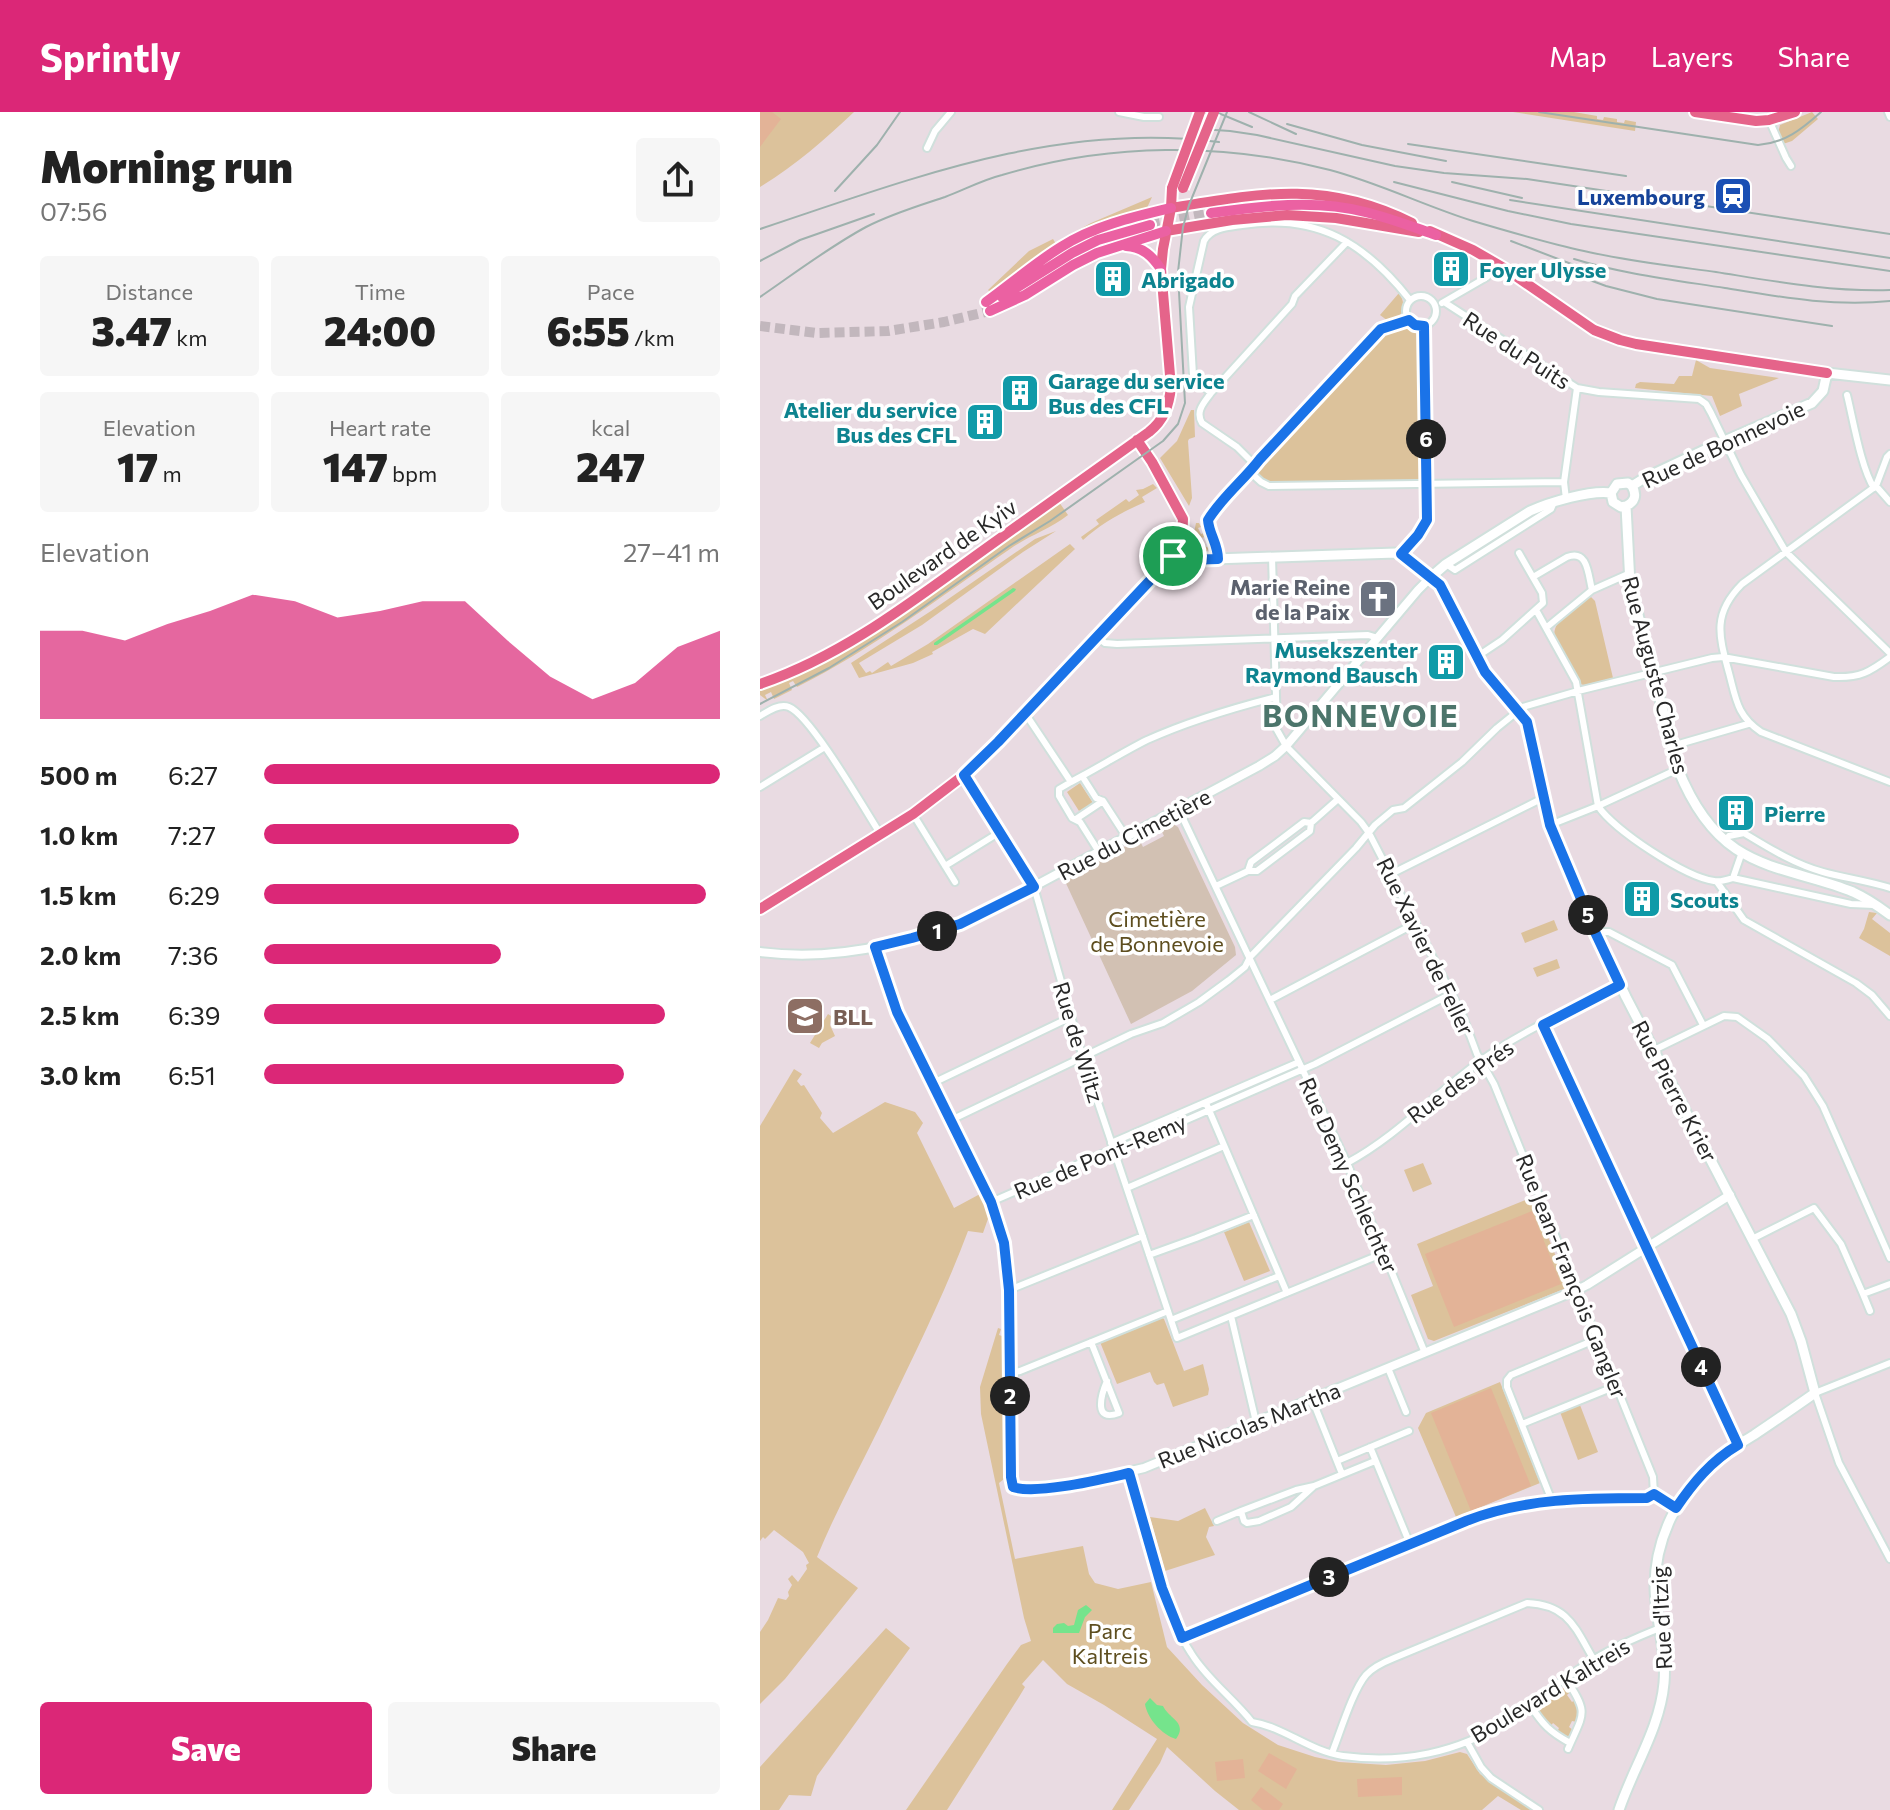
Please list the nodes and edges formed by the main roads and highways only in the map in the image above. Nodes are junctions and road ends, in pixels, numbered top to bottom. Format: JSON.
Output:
{"nodes":[{"id":1,"x":1200,"y":112,"type":"edge"},
{"id":2,"x":1214,"y":112,"type":"edge"},
{"id":3,"x":1695,"y":112,"type":"edge"},
{"id":4,"x":1795,"y":112,"type":"edge"},
{"id":5,"x":1749,"y":116,"type":"edge"},
{"id":6,"x":1178,"y":188,"type":"junction"},
{"id":7,"x":1171,"y":208,"type":"junction"},
{"id":8,"x":1211,"y":213,"type":"tunnel mouth"},
{"id":9,"x":1150,"y":225,"type":"tunnel mouth"},
{"id":10,"x":1166,"y":231,"type":"junction"},
{"id":11,"x":1436,"y":235,"type":"junction"},
{"id":12,"x":1116,"y":246,"type":"junction"},
{"id":13,"x":1161,"y":269,"type":"junction"},
{"id":14,"x":988,"y":306,"type":"junction"},
{"id":15,"x":1827,"y":373,"type":"junction"},
{"id":16,"x":1890,"y":380,"type":"edge"},
{"id":17,"x":1137,"y":440,"type":"junction"},
{"id":18,"x":1632,"y":486,"type":"junction"},
{"id":19,"x":1611,"y":493,"type":"junction"},
{"id":20,"x":1626,"y":506,"type":"junction"},
{"id":21,"x":1173,"y":556,"type":"junction"},
{"id":22,"x":1431,"y":577,"type":"junction"},
{"id":23,"x":760,"y":684,"type":"edge"},
{"id":24,"x":760,"y":909,"type":"edge"},
{"id":25,"x":1890,"y":915,"type":"edge"},
{"id":26,"x":1815,"y":1393,"type":"joint"},
{"id":27,"x":1619,"y":1810,"type":"edge"}],
"edges":[{"from":1,"to":6,"type":"main road","bridge":true},
{"from":2,"to":6,"type":"main road","bridge":true},
{"from":3,"to":5,"type":"main road"},
{"from":4,"to":5,"type":"main road"},
{"from":6,"to":7,"type":"main road","name":"Boulevard de Kyiv"},
{"from":7,"to":10,"type":"main road","name":"Boulevard de Kyiv"},
{"from":7,"to":11,"type":"main road"},
{"from":7,"to":14,"type":"highway"},
{"from":8,"to":11,"type":"highway"},
{"from":9,"to":14,"type":"highway"},
{"from":10,"to":11,"type":"main road"},
{"from":10,"to":12,"type":"highway"},
{"from":10,"to":13,"type":"main road","name":"Boulevard de Kyiv"},
{"from":11,"to":15,"type":"main road"},
{"from":12,"to":13,"type":"highway"},
{"from":12,"to":14,"type":"highway"},
{"from":13,"to":17,"type":"main road","name":"Boulevard de Kyiv"},
{"from":15,"to":16,"type":"main road"},
{"from":15,"to":18,"type":"main road","name":"Rue de Bonnevoie"},
{"from":17,"to":21,"type":"main road"},
{"from":17,"to":23,"type":"main road","name":"Boulevard de Kyiv"},
{"from":18,"to":19,"type":"main road","name":"Rue de Bonnevoie"},
{"from":18,"to":20,"type":"main road","name":"Rue de Bonnevoie"},
{"from":19,"to":20,"type":"main road","name":"Rue de Bonnevoie"},
{"from":19,"to":22,"type":"main road","name":"Rue de Bonnevoie"},
{"from":20,"to":25,"type":"main road","name":"Rue Auguste Charles"},
{"from":21,"to":22,"type":"main road","name":"Rue Pierre Krier"},
{"from":21,"to":24,"type":"main road"},
{"from":22,"to":26,"type":"main road","name":"Rue Pierre Krier"},
{"from":26,"to":27,"type":"main road","name":"Rue d'Itzig"}]}
